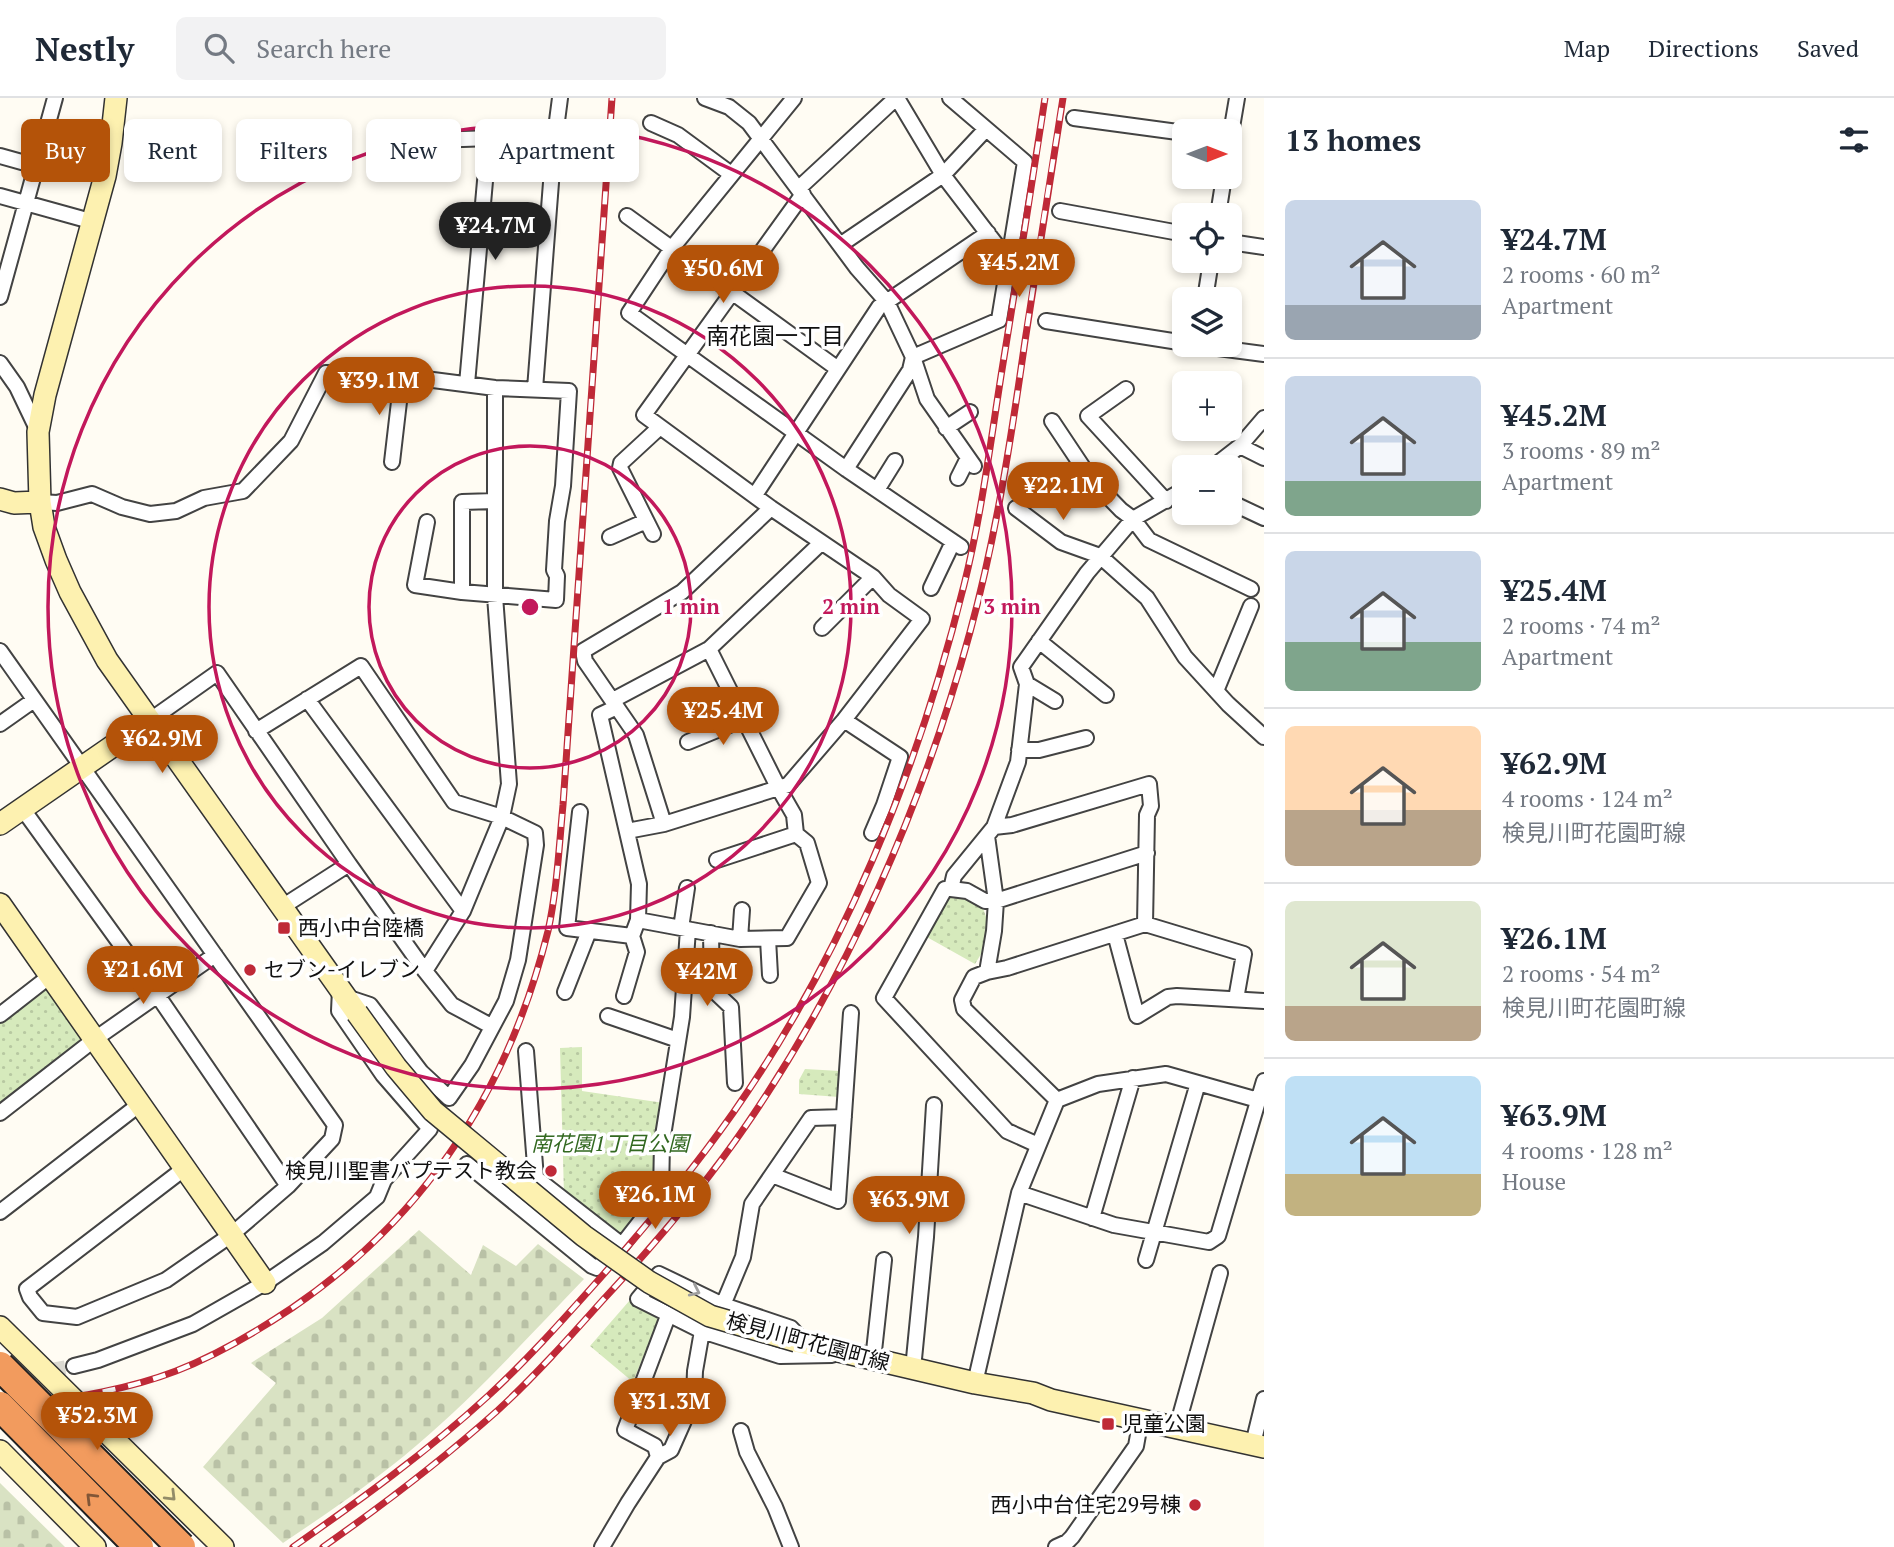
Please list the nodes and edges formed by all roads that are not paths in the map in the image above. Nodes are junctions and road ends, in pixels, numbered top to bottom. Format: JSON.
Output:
{"nodes":[{"id":1,"x":116,"y":98,"type":"edge"},
{"id":2,"x":560,"y":98,"type":"edge"},
{"id":3,"x":705,"y":98,"type":"edge"},
{"id":4,"x":897,"y":98,"type":"edge"},
{"id":5,"x":950,"y":98,"type":"edge"},
{"id":6,"x":1237,"y":98,"type":"edge"},
{"id":7,"x":51,"y":99,"type":"edge"},
{"id":8,"x":787,"y":100,"type":"edge"},
{"id":9,"x":1074,"y":118,"type":"dead end"},
{"id":10,"x":47,"y":119,"type":"edge"},
{"id":11,"x":557,"y":119,"type":"edge"},
{"id":12,"x":1233,"y":119,"type":"edge"},
{"id":13,"x":651,"y":123,"type":"dead end"},
{"id":14,"x":986,"y":129,"type":"junction"},
{"id":15,"x":1172,"y":131,"type":"edge"},
{"id":16,"x":759,"y":138,"type":"junction"},
{"id":17,"x":0,"y":156,"type":"edge"},
{"id":18,"x":21,"y":162,"type":"edge"},
{"id":19,"x":731,"y":174,"type":"junction"},
{"id":20,"x":943,"y":175,"type":"junction"},
{"id":21,"x":32,"y":182,"type":"edge"},
{"id":22,"x":485,"y":182,"type":"edge"},
{"id":23,"x":551,"y":182,"type":"edge"},
{"id":24,"x":801,"y":191,"type":"junction"},
{"id":25,"x":0,"y":196,"type":"edge"},
{"id":26,"x":26,"y":203,"type":"junction"},
{"id":27,"x":1060,"y":211,"type":"dead end"},
{"id":28,"x":627,"y":216,"type":"dead end"},
{"id":29,"x":93,"y":222,"type":"junction"},
{"id":30,"x":1172,"y":232,"type":"edge"},
{"id":31,"x":988,"y":233,"type":"junction"},
{"id":32,"x":1242,"y":244,"type":"edge"},
{"id":33,"x":840,"y":245,"type":"junction"},
{"id":34,"x":1264,"y":247,"type":"edge"},
{"id":35,"x":672,"y":248,"type":"junction"},
{"id":36,"x":1008,"y":261,"type":"junction"},
{"id":37,"x":734,"y":292,"type":"junction"},
{"id":38,"x":0,"y":297,"type":"edge"},
{"id":39,"x":887,"y":302,"type":"junction"},
{"id":40,"x":1046,"y":320,"type":"dead end"},
{"id":41,"x":1172,"y":341,"type":"edge"},
{"id":42,"x":1242,"y":351,"type":"edge"},
{"id":43,"x":685,"y":354,"type":"junction"},
{"id":44,"x":1264,"y":354,"type":"edge"},
{"id":45,"x":913,"y":357,"type":"junction"},
{"id":46,"x":0,"y":363,"type":"edge"},
{"id":47,"x":838,"y":369,"type":"junction"},
{"id":48,"x":402,"y":376,"type":"junction"},
{"id":49,"x":467,"y":384,"type":"junction"},
{"id":50,"x":495,"y":388,"type":"junction"},
{"id":51,"x":535,"y":389,"type":"junction"},
{"id":52,"x":1126,"y":389,"type":"dead end"},
{"id":53,"x":970,"y":412,"type":"dead end"},
{"id":54,"x":1264,"y":418,"type":"edge"},
{"id":55,"x":1052,"y":421,"type":"dead end"},
{"id":56,"x":660,"y":426,"type":"junction"},
{"id":57,"x":946,"y":428,"type":"junction"},
{"id":58,"x":38,"y":432,"type":"junction"},
{"id":59,"x":796,"y":432,"type":"junction"},
{"id":60,"x":1240,"y":446,"type":"junction"},
{"id":61,"x":1228,"y":455,"type":"edge"},
{"id":62,"x":1264,"y":458,"type":"edge"},
{"id":63,"x":895,"y":461,"type":"dead end"},
{"id":64,"x":392,"y":462,"type":"dead end"},
{"id":65,"x":846,"y":469,"type":"junction"},
{"id":66,"x":958,"y":478,"type":"dead end"},
{"id":67,"x":877,"y":490,"type":"junction"},
{"id":68,"x":755,"y":495,"type":"junction"},
{"id":69,"x":1172,"y":497,"type":"edge"},
{"id":70,"x":0,"y":499,"type":"edge"},
{"id":71,"x":495,"y":501,"type":"junction"},
{"id":72,"x":1166,"y":501,"type":"junction"},
{"id":73,"x":40,"y":502,"type":"junction"},
{"id":74,"x":771,"y":508,"type":"junction"},
{"id":75,"x":1016,"y":508,"type":"dead end"},
{"id":76,"x":1242,"y":508,"type":"edge"},
{"id":77,"x":1264,"y":518,"type":"edge"},
{"id":78,"x":1133,"y":519,"type":"junction"},
{"id":79,"x":427,"y":522,"type":"dead end"},
{"id":80,"x":610,"y":537,"type":"dead end"},
{"id":81,"x":821,"y":543,"type":"junction"},
{"id":82,"x":1100,"y":556,"type":"junction"},
{"id":83,"x":873,"y":578,"type":"junction"},
{"id":84,"x":931,"y":588,"type":"dead end"},
{"id":85,"x":1251,"y":589,"type":"dead end"},
{"id":86,"x":462,"y":592,"type":"junction"},
{"id":87,"x":495,"y":596,"type":"junction"},
{"id":88,"x":1251,"y":606,"type":"dead end"},
{"id":89,"x":822,"y":628,"type":"dead end"},
{"id":90,"x":1039,"y":641,"type":"junction"},
{"id":91,"x":709,"y":649,"type":"junction"},
{"id":92,"x":0,"y":651,"type":"edge"},
{"id":93,"x":1027,"y":684,"type":"junction"},
{"id":94,"x":1216,"y":691,"type":"junction"},
{"id":95,"x":1106,"y":695,"type":"dead end"},
{"id":96,"x":307,"y":699,"type":"junction"},
{"id":97,"x":34,"y":700,"type":"junction"},
{"id":98,"x":1055,"y":701,"type":"dead end"},
{"id":99,"x":615,"y":703,"type":"junction"},
{"id":100,"x":744,"y":719,"type":"junction"},
{"id":101,"x":844,"y":720,"type":"junction"},
{"id":102,"x":149,"y":721,"type":"junction"},
{"id":103,"x":0,"y":724,"type":"edge"},
{"id":104,"x":256,"y":731,"type":"junction"},
{"id":105,"x":1264,"y":737,"type":"edge"},
{"id":106,"x":1086,"y":738,"type":"dead end"},
{"id":107,"x":688,"y":742,"type":"dead end"},
{"id":108,"x":1019,"y":750,"type":"junction"},
{"id":109,"x":82,"y":767,"type":"junction"},
{"id":110,"x":778,"y":787,"type":"junction"},
{"id":111,"x":22,"y":808,"type":"junction"},
{"id":112,"x":580,"y":812,"type":"dead end"},
{"id":113,"x":502,"y":817,"type":"junction"},
{"id":114,"x":0,"y":824,"type":"edge"},
{"id":115,"x":664,"y":824,"type":"junction"},
{"id":116,"x":626,"y":831,"type":"junction"},
{"id":117,"x":990,"y":832,"type":"junction"},
{"id":118,"x":872,"y":833,"type":"dead end"},
{"id":119,"x":796,"y":834,"type":"junction"},
{"id":120,"x":1147,"y":853,"type":"junction"},
{"id":121,"x":718,"y":860,"type":"dead end"},
{"id":122,"x":349,"y":864,"type":"junction"},
{"id":123,"x":687,"y":888,"type":"dead end"},
{"id":124,"x":951,"y":889,"type":"junction"},
{"id":125,"x":996,"y":901,"type":"junction"},
{"id":126,"x":282,"y":907,"type":"junction"},
{"id":127,"x":2,"y":910,"type":"edge"},
{"id":128,"x":742,"y":910,"type":"dead end"},
{"id":129,"x":463,"y":911,"type":"junction"},
{"id":130,"x":638,"y":920,"type":"junction"},
{"id":131,"x":1146,"y":924,"type":"junction"},
{"id":132,"x":685,"y":928,"type":"junction"},
{"id":133,"x":589,"y":931,"type":"junction"},
{"id":134,"x":711,"y":933,"type":"junction"},
{"id":135,"x":1115,"y":934,"type":"junction"},
{"id":136,"x":632,"y":936,"type":"junction"},
{"id":137,"x":740,"y":939,"type":"junction"},
{"id":138,"x":768,"y":939,"type":"junction"},
{"id":139,"x":215,"y":955,"type":"junction"},
{"id":140,"x":425,"y":971,"type":"junction"},
{"id":141,"x":987,"y":972,"type":"junction"},
{"id":142,"x":770,"y":975,"type":"dead end"},
{"id":143,"x":50,"y":976,"type":"junction"},
{"id":144,"x":565,"y":992,"type":"dead end"},
{"id":145,"x":158,"y":996,"type":"junction"},
{"id":146,"x":624,"y":996,"type":"dead end"},
{"id":147,"x":1236,"y":999,"type":"junction"},
{"id":148,"x":348,"y":1000,"type":"junction"},
{"id":149,"x":1264,"y":1001,"type":"edge"},
{"id":150,"x":851,"y":1013,"type":"dead end"},
{"id":151,"x":0,"y":1015,"type":"edge"},
{"id":152,"x":608,"y":1016,"type":"dead end"},
{"id":153,"x":491,"y":1026,"type":"junction"},
{"id":154,"x":95,"y":1039,"type":"junction"},
{"id":155,"x":678,"y":1040,"type":"junction"},
{"id":156,"x":526,"y":1051,"type":"dead end"},
{"id":157,"x":1133,"y":1078,"type":"junction"},
{"id":158,"x":1264,"y":1081,"type":"edge"},
{"id":159,"x":735,"y":1083,"type":"dead end"},
{"id":160,"x":1198,"y":1083,"type":"junction"},
{"id":161,"x":1057,"y":1100,"type":"junction"},
{"id":162,"x":1258,"y":1100,"type":"junction"},
{"id":163,"x":140,"y":1104,"type":"junction"},
{"id":164,"x":934,"y":1105,"type":"dead end"},
{"id":165,"x":0,"y":1113,"type":"edge"},
{"id":166,"x":844,"y":1117,"type":"junction"},
{"id":167,"x":1038,"y":1145,"type":"junction"},
{"id":168,"x":467,"y":1164,"type":"dead end"},
{"id":169,"x":185,"y":1168,"type":"junction"},
{"id":170,"x":772,"y":1175,"type":"junction"},
{"id":171,"x":289,"y":1186,"type":"junction"},
{"id":172,"x":1019,"y":1193,"type":"junction"},
{"id":173,"x":0,"y":1212,"type":"edge"},
{"id":174,"x":1092,"y":1217,"type":"junction"},
{"id":175,"x":1155,"y":1231,"type":"junction"},
{"id":176,"x":232,"y":1235,"type":"junction"},
{"id":177,"x":622,"y":1245,"type":"junction"},
{"id":178,"x":884,"y":1260,"type":"dead end"},
{"id":179,"x":1146,"y":1260,"type":"dead end"},
{"id":180,"x":1220,"y":1273,"type":"dead end"},
{"id":181,"x":265,"y":1283,"type":"junction"},
{"id":182,"x":723,"y":1305,"type":"junction"},
{"id":183,"x":668,"y":1315,"type":"junction"},
{"id":184,"x":0,"y":1327,"type":"edge"},
{"id":185,"x":702,"y":1331,"type":"junction"},
{"id":186,"x":801,"y":1343,"type":"junction"},
{"id":187,"x":844,"y":1354,"type":"junction"},
{"id":188,"x":873,"y":1360,"type":"junction"},
{"id":189,"x":0,"y":1366,"type":"edge"},
{"id":190,"x":74,"y":1366,"type":"tunnel mouth"},
{"id":191,"x":913,"y":1369,"type":"junction"},
{"id":192,"x":975,"y":1383,"type":"junction"},
{"id":193,"x":1264,"y":1399,"type":"edge"},
{"id":194,"x":0,"y":1406,"type":"edge"},
{"id":195,"x":1141,"y":1418,"type":"junction"},
{"id":196,"x":1177,"y":1427,"type":"junction"},
{"id":197,"x":741,"y":1431,"type":"dead end"},
{"id":198,"x":1259,"y":1446,"type":"edge"},
{"id":199,"x":0,"y":1451,"type":"edge"},
{"id":200,"x":658,"y":1457,"type":"junction"},
{"id":201,"x":95,"y":1547,"type":"edge"},
{"id":202,"x":139,"y":1547,"type":"edge"},
{"id":203,"x":181,"y":1547,"type":"edge"},
{"id":204,"x":223,"y":1547,"type":"edge"},
{"id":205,"x":602,"y":1547,"type":"edge"},
{"id":206,"x":790,"y":1547,"type":"edge"},
{"id":207,"x":1056,"y":1547,"type":"edge"}],
"edges":[{"from":1,"to":29,"type":"street","name":"検見川町花園町線"},
{"from":2,"to":11,"type":"street"},
{"from":3,"to":16,"type":"street"},
{"from":4,"to":20,"type":"street"},
{"from":4,"to":24,"type":"street"},
{"from":5,"to":14,"type":"street"},
{"from":6,"to":12,"type":"street"},
{"from":7,"to":10,"type":"street"},
{"from":8,"to":16,"type":"street"},
{"from":9,"to":15,"type":"street"},
{"from":13,"to":19,"type":"street"},
{"from":14,"to":20,"type":"street"},
{"from":14,"to":36,"type":"street"},
{"from":16,"to":19,"type":"street"},
{"from":16,"to":24,"type":"street"},
{"from":17,"to":18,"type":"street"},
{"from":19,"to":35,"type":"street"},
{"from":20,"to":31,"type":"street"},
{"from":20,"to":33,"type":"street"},
{"from":21,"to":26,"type":"street"},
{"from":22,"to":49,"type":"street"},
{"from":23,"to":51,"type":"street"},
{"from":24,"to":33,"type":"street"},
{"from":24,"to":37,"type":"street"},
{"from":25,"to":26,"type":"street"},
{"from":26,"to":29,"type":"street"},
{"from":26,"to":38,"type":"street"},
{"from":27,"to":30,"type":"street"},
{"from":28,"to":35,"type":"street"},
{"from":29,"to":58,"type":"street","name":"検見川町花園町線"},
{"from":31,"to":36,"type":"street"},
{"from":31,"to":39,"type":"street"},
{"from":32,"to":34,"type":"street"},
{"from":33,"to":39,"type":"street"},
{"from":35,"to":37,"type":"street"},
{"from":35,"to":43,"type":"street"},
{"from":36,"to":45,"type":"street"},
{"from":37,"to":43,"type":"street"},
{"from":37,"to":47,"type":"street"},
{"from":39,"to":45,"type":"street"},
{"from":39,"to":47,"type":"street"},
{"from":40,"to":41,"type":"street"},
{"from":42,"to":44,"type":"street"},
{"from":43,"to":56,"type":"street"},
{"from":43,"to":59,"type":"street"},
{"from":45,"to":57,"type":"street"},
{"from":45,"to":65,"type":"street"},
{"from":46,"to":58,"type":"street"},
{"from":47,"to":59,"type":"street"},
{"from":48,"to":49,"type":"street"},
{"from":48,"to":64,"type":"street"},
{"from":48,"to":73,"type":"street"},
{"from":49,"to":50,"type":"street"},
{"from":50,"to":51,"type":"street"},
{"from":50,"to":71,"type":"street"},
{"from":51,"to":87,"type":"street"},
{"from":52,"to":72,"type":"street"},
{"from":53,"to":57,"type":"street"},
{"from":54,"to":60,"type":"street"},
{"from":55,"to":78,"type":"street"},
{"from":56,"to":68,"type":"street"},
{"from":56,"to":80,"type":"street"},
{"from":57,"to":66,"type":"street"},
{"from":58,"to":73,"type":"street","name":"検見川町花園町線"},
{"from":59,"to":65,"type":"street"},
{"from":59,"to":68,"type":"street"},
{"from":60,"to":61,"type":"street"},
{"from":60,"to":62,"type":"street"},
{"from":63,"to":67,"type":"street"},
{"from":65,"to":67,"type":"street"},
{"from":67,"to":84,"type":"street"},
{"from":68,"to":74,"type":"street"},
{"from":69,"to":72,"type":"street"},
{"from":70,"to":73,"type":"street"},
{"from":71,"to":86,"type":"street"},
{"from":71,"to":87,"type":"street"},
{"from":72,"to":78,"type":"street"},
{"from":73,"to":102,"type":"street","name":"検見川町花園町線"},
{"from":74,"to":81,"type":"street"},
{"from":74,"to":99,"type":"street"},
{"from":75,"to":82,"type":"street"},
{"from":76,"to":77,"type":"street"},
{"from":78,"to":82,"type":"street"},
{"from":78,"to":85,"type":"street"},
{"from":79,"to":86,"type":"street"},
{"from":81,"to":83,"type":"street"},
{"from":81,"to":91,"type":"street"},
{"from":82,"to":90,"type":"street"},
{"from":82,"to":94,"type":"street"},
{"from":83,"to":89,"type":"street"},
{"from":83,"to":101,"type":"street"},
{"from":86,"to":87,"type":"street"},
{"from":87,"to":113,"type":"street"},
{"from":88,"to":94,"type":"street"},
{"from":90,"to":93,"type":"street"},
{"from":90,"to":95,"type":"street"},
{"from":91,"to":99,"type":"street"},
{"from":91,"to":100,"type":"street"},
{"from":92,"to":97,"type":"street"},
{"from":93,"to":98,"type":"street"},
{"from":93,"to":108,"type":"street"},
{"from":94,"to":105,"type":"street"},
{"from":96,"to":104,"type":"street"},
{"from":96,"to":113,"type":"street"},
{"from":96,"to":129,"type":"street"},
{"from":97,"to":103,"type":"street"},
{"from":97,"to":109,"type":"street"},
{"from":99,"to":115,"type":"street"},
{"from":99,"to":116,"type":"street"},
{"from":100,"to":107,"type":"street"},
{"from":100,"to":110,"type":"street"},
{"from":101,"to":110,"type":"street"},
{"from":101,"to":118,"type":"street"},
{"from":102,"to":104,"type":"street"},
{"from":102,"to":109,"type":"street"},
{"from":102,"to":126,"type":"street","name":"検見川町花園町線"},
{"from":104,"to":122,"type":"street"},
{"from":106,"to":108,"type":"street"},
{"from":108,"to":117,"type":"street"},
{"from":109,"to":111,"type":"street"},
{"from":109,"to":139,"type":"street"},
{"from":110,"to":115,"type":"street"},
{"from":110,"to":119,"type":"street"},
{"from":111,"to":114,"type":"street"},
{"from":111,"to":145,"type":"street"},
{"from":112,"to":133,"type":"street"},
{"from":113,"to":129,"type":"street"},
{"from":113,"to":153,"type":"street"},
{"from":115,"to":116,"type":"street"},
{"from":116,"to":130,"type":"street"},
{"from":117,"to":120,"type":"street"},
{"from":117,"to":124,"type":"street"},
{"from":117,"to":125,"type":"street"},
{"from":119,"to":121,"type":"street"},
{"from":119,"to":138,"type":"street"},
{"from":120,"to":125,"type":"street"},
{"from":120,"to":131,"type":"street"},
{"from":122,"to":126,"type":"street"},
{"from":122,"to":140,"type":"street"},
{"from":123,"to":132,"type":"street"},
{"from":124,"to":125,"type":"street"},
{"from":124,"to":167,"type":"street"},
{"from":125,"to":141,"type":"street"},
{"from":126,"to":148,"type":"street","name":"検見川町花園町線"},
{"from":127,"to":143,"type":"street"},
{"from":128,"to":137,"type":"street"},
{"from":129,"to":140,"type":"street"},
{"from":130,"to":132,"type":"street"},
{"from":130,"to":136,"type":"street"},
{"from":131,"to":135,"type":"street"},
{"from":131,"to":147,"type":"street"},
{"from":132,"to":134,"type":"street"},
{"from":132,"to":155,"type":"street"},
{"from":133,"to":136,"type":"street"},
{"from":133,"to":144,"type":"street"},
{"from":134,"to":137,"type":"street"},
{"from":134,"to":159,"type":"street"},
{"from":135,"to":141,"type":"street"},
{"from":135,"to":147,"type":"street"},
{"from":136,"to":146,"type":"street"},
{"from":137,"to":138,"type":"street"},
{"from":138,"to":142,"type":"street"},
{"from":139,"to":145,"type":"street"},
{"from":139,"to":171,"type":"street"},
{"from":140,"to":153,"type":"street"},
{"from":141,"to":161,"type":"street"},
{"from":143,"to":151,"type":"street"},
{"from":143,"to":154,"type":"street"},
{"from":145,"to":154,"type":"street"},
{"from":145,"to":171,"type":"street"},
{"from":147,"to":149,"type":"street"},
{"from":148,"to":153,"type":"street"},
{"from":148,"to":181,"type":"street"},
{"from":148,"to":186,"type":"street","name":"検見川町花園町線","bridge":true},
{"from":150,"to":166,"type":"street"},
{"from":152,"to":155,"type":"street"},
{"from":154,"to":163,"type":"street"},
{"from":154,"to":165,"type":"street"},
{"from":155,"to":177,"type":"street"},
{"from":156,"to":177,"type":"street"},
{"from":157,"to":160,"type":"street"},
{"from":157,"to":161,"type":"street"},
{"from":157,"to":174,"type":"street"},
{"from":158,"to":162,"type":"street"},
{"from":160,"to":162,"type":"street"},
{"from":160,"to":175,"type":"street"},
{"from":161,"to":167,"type":"street"},
{"from":162,"to":175,"type":"street"},
{"from":163,"to":169,"type":"street"},
{"from":163,"to":173,"type":"street"},
{"from":164,"to":191,"type":"street"},
{"from":166,"to":170,"type":"street"},
{"from":166,"to":170,"type":"street"},
{"from":167,"to":172,"type":"street"},
{"from":168,"to":177,"type":"street"},
{"from":169,"to":176,"type":"street"},
{"from":169,"to":176,"type":"street"},
{"from":170,"to":182,"type":"street"},
{"from":171,"to":176,"type":"street"},
{"from":172,"to":174,"type":"street"},
{"from":172,"to":192,"type":"street"},
{"from":174,"to":175,"type":"street"},
{"from":175,"to":179,"type":"street"},
{"from":176,"to":181,"type":"street"},
{"from":178,"to":188,"type":"street"},
{"from":180,"to":196,"type":"street"},
{"from":181,"to":190,"type":"street"},
{"from":183,"to":182,"type":"street","one_way":true},
{"from":182,"to":186,"type":"street"},
{"from":183,"to":185,"type":"street"},
{"from":183,"to":200,"type":"street"},
{"from":184,"to":204,"type":"street","one_way":true},
{"from":185,"to":187,"type":"street"},
{"from":185,"to":200,"type":"street"},
{"from":186,"to":187,"type":"street","name":"検見川町花園町線"},
{"from":187,"to":188,"type":"street","name":"検見川町花園町線"},
{"from":188,"to":191,"type":"street","name":"検見川町花園町線"},
{"from":189,"to":203,"type":"highway","bridge":true},
{"from":191,"to":192,"type":"street","name":"検見川町花園町線"},
{"from":192,"to":195,"type":"street","name":"検見川町花園町線"},
{"from":193,"to":198,"type":"street"},
{"from":202,"to":194,"type":"highway","one_way":true,"bridge":true},
{"from":195,"to":196,"type":"street","name":"検見川町花園町線"},
{"from":195,"to":207,"type":"street"},
{"from":196,"to":198,"type":"street","name":"検見川町花園町線"},
{"from":197,"to":206,"type":"street"},
{"from":199,"to":201,"type":"street"},
{"from":200,"to":205,"type":"street"}]}
